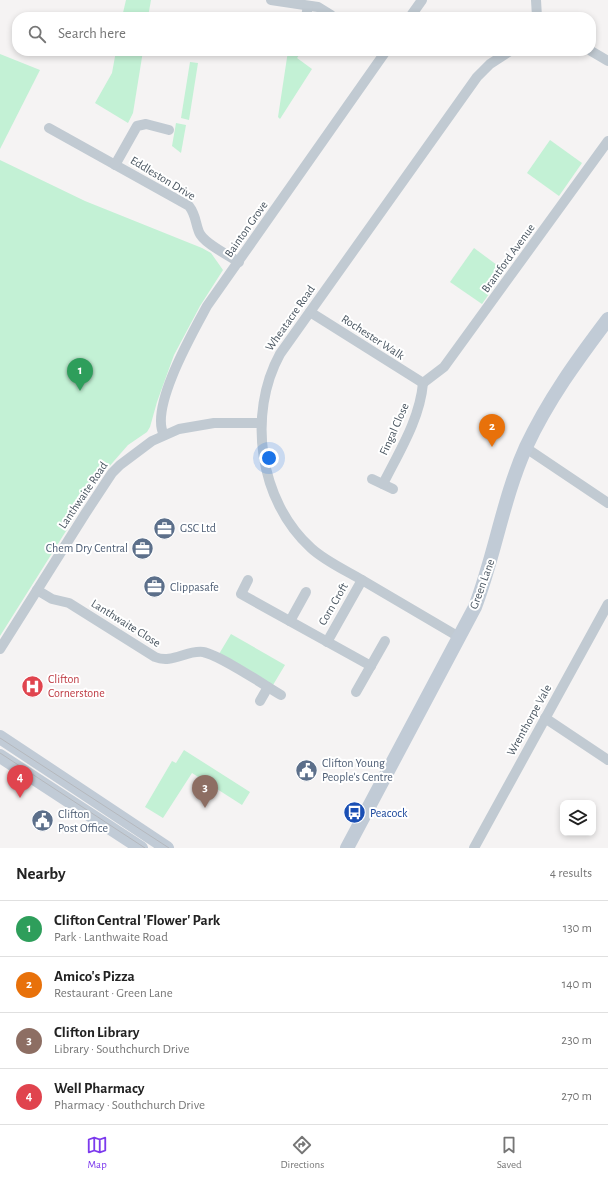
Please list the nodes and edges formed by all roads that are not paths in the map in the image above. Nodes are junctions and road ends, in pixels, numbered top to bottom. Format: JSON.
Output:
{"nodes":[{"id":1,"x":271,"y":0,"type":"edge"},
{"id":2,"x":422,"y":0,"type":"edge"},
{"id":3,"x":536,"y":0,"type":"edge"},
{"id":4,"x":308,"y":6,"type":"junction"},
{"id":5,"x":307,"y":12,"type":"edge"},
{"id":6,"x":326,"y":12,"type":"edge"},
{"id":7,"x":414,"y":12,"type":"edge"},
{"id":8,"x":536,"y":12,"type":"edge"},
{"id":9,"x":596,"y":54,"type":"edge"},
{"id":10,"x":383,"y":56,"type":"edge"},
{"id":11,"x":502,"y":56,"type":"edge"},
{"id":12,"x":608,"y":61,"type":"edge"},
{"id":13,"x":169,"y":130,"type":"dead end"},
{"id":14,"x":52,"y":133,"type":"dead end"},
{"id":15,"x":608,"y":142,"type":"edge"},
{"id":16,"x":115,"y":165,"type":"junction"},
{"id":17,"x":239,"y":262,"type":"junction"},
{"id":18,"x":310,"y":312,"type":"junction"},
{"id":19,"x":608,"y":319,"type":"edge"},
{"id":20,"x":423,"y":383,"type":"junction"},
{"id":21,"x":261,"y":423,"type":"junction"},
{"id":22,"x":164,"y":435,"type":"junction"},
{"id":23,"x":526,"y":448,"type":"junction"},
{"id":24,"x":372,"y":479,"type":"dead end"},
{"id":25,"x":383,"y":484,"type":"junction"},
{"id":26,"x":393,"y":488,"type":"dead end"},
{"id":27,"x":608,"y":503,"type":"edge"},
{"id":28,"x":248,"y":580,"type":"dead end"},
{"id":29,"x":362,"y":580,"type":"junction"},
{"id":30,"x":37,"y":590,"type":"junction"},
{"id":31,"x":306,"y":592,"type":"dead end"},
{"id":32,"x":608,"y":604,"type":"edge"},
{"id":33,"x":290,"y":621,"type":"junction"},
{"id":34,"x":459,"y":637,"type":"junction"},
{"id":35,"x":385,"y":641,"type":"dead end"},
{"id":36,"x":327,"y":642,"type":"junction"},
{"id":37,"x":0,"y":649,"type":"edge"},
{"id":38,"x":371,"y":666,"type":"junction"},
{"id":39,"x":268,"y":687,"type":"junction"},
{"id":40,"x":356,"y":692,"type":"dead end"},
{"id":41,"x":281,"y":695,"type":"dead end"},
{"id":42,"x":260,"y":701,"type":"dead end"},
{"id":43,"x":545,"y":718,"type":"junction"},
{"id":44,"x":0,"y":737,"type":"edge"},
{"id":45,"x":0,"y":756,"type":"edge"},
{"id":46,"x":608,"y":760,"type":"edge"},
{"id":47,"x":141,"y":848,"type":"edge"},
{"id":48,"x":167,"y":848,"type":"edge"},
{"id":49,"x":347,"y":848,"type":"edge"},
{"id":50,"x":474,"y":848,"type":"edge"}],
"edges":[{"from":1,"to":4,"type":"street"},
{"from":2,"to":7,"type":"street"},
{"from":3,"to":8,"type":"street"},
{"from":4,"to":5,"type":"street"},
{"from":4,"to":6,"type":"street"},
{"from":9,"to":12,"type":"street"},
{"from":10,"to":17,"type":"street","name":"Bainton Grove"},
{"from":11,"to":18,"type":"street","name":"Wheatacre Road"},
{"from":13,"to":16,"type":"street"},
{"from":14,"to":16,"type":"street","name":"Eddleston Drive"},
{"from":15,"to":20,"type":"street","name":"Brantford Avenue"},
{"from":16,"to":17,"type":"street","name":"Eddleston Drive"},
{"from":17,"to":22,"type":"street","name":"Bainton Grove"},
{"from":18,"to":20,"type":"street","name":"Rochester Walk"},
{"from":18,"to":21,"type":"street","name":"Wheatacre Road"},
{"from":19,"to":23,"type":"street","name":"Green Lane"},
{"from":20,"to":25,"type":"street","name":"Fingal Close"},
{"from":21,"to":22,"type":"street","name":"Lanthwaite Road"},
{"from":21,"to":29,"type":"street","name":"Wheatacre Road"},
{"from":22,"to":30,"type":"street","name":"Lanthwaite Road"},
{"from":23,"to":27,"type":"street"},
{"from":23,"to":34,"type":"street","name":"Green Lane"},
{"from":24,"to":25,"type":"street"},
{"from":25,"to":26,"type":"street"},
{"from":28,"to":33,"type":"street","name":"Corn Croft"},
{"from":29,"to":34,"type":"street","name":"Wheatacre Road"},
{"from":29,"to":36,"type":"street","name":"Corn Croft"},
{"from":30,"to":37,"type":"street","name":"Lanthwaite Road"},
{"from":30,"to":39,"type":"street","name":"Lanthwaite Close"},
{"from":31,"to":33,"type":"street"},
{"from":32,"to":43,"type":"street","name":"Wrenthorpe Vale"},
{"from":33,"to":36,"type":"street","name":"Corn Croft"},
{"from":34,"to":49,"type":"street","name":"Green Lane"},
{"from":35,"to":38,"type":"street"},
{"from":36,"to":38,"type":"street","name":"Corn Croft"},
{"from":38,"to":40,"type":"street"},
{"from":39,"to":41,"type":"street","name":"Lanthwaite Close"},
{"from":39,"to":42,"type":"street"},
{"from":43,"to":46,"type":"street"},
{"from":43,"to":50,"type":"street","name":"Wrenthorpe Vale"},
{"from":44,"to":48,"type":"street"},
{"from":45,"to":47,"type":"street"}]}
